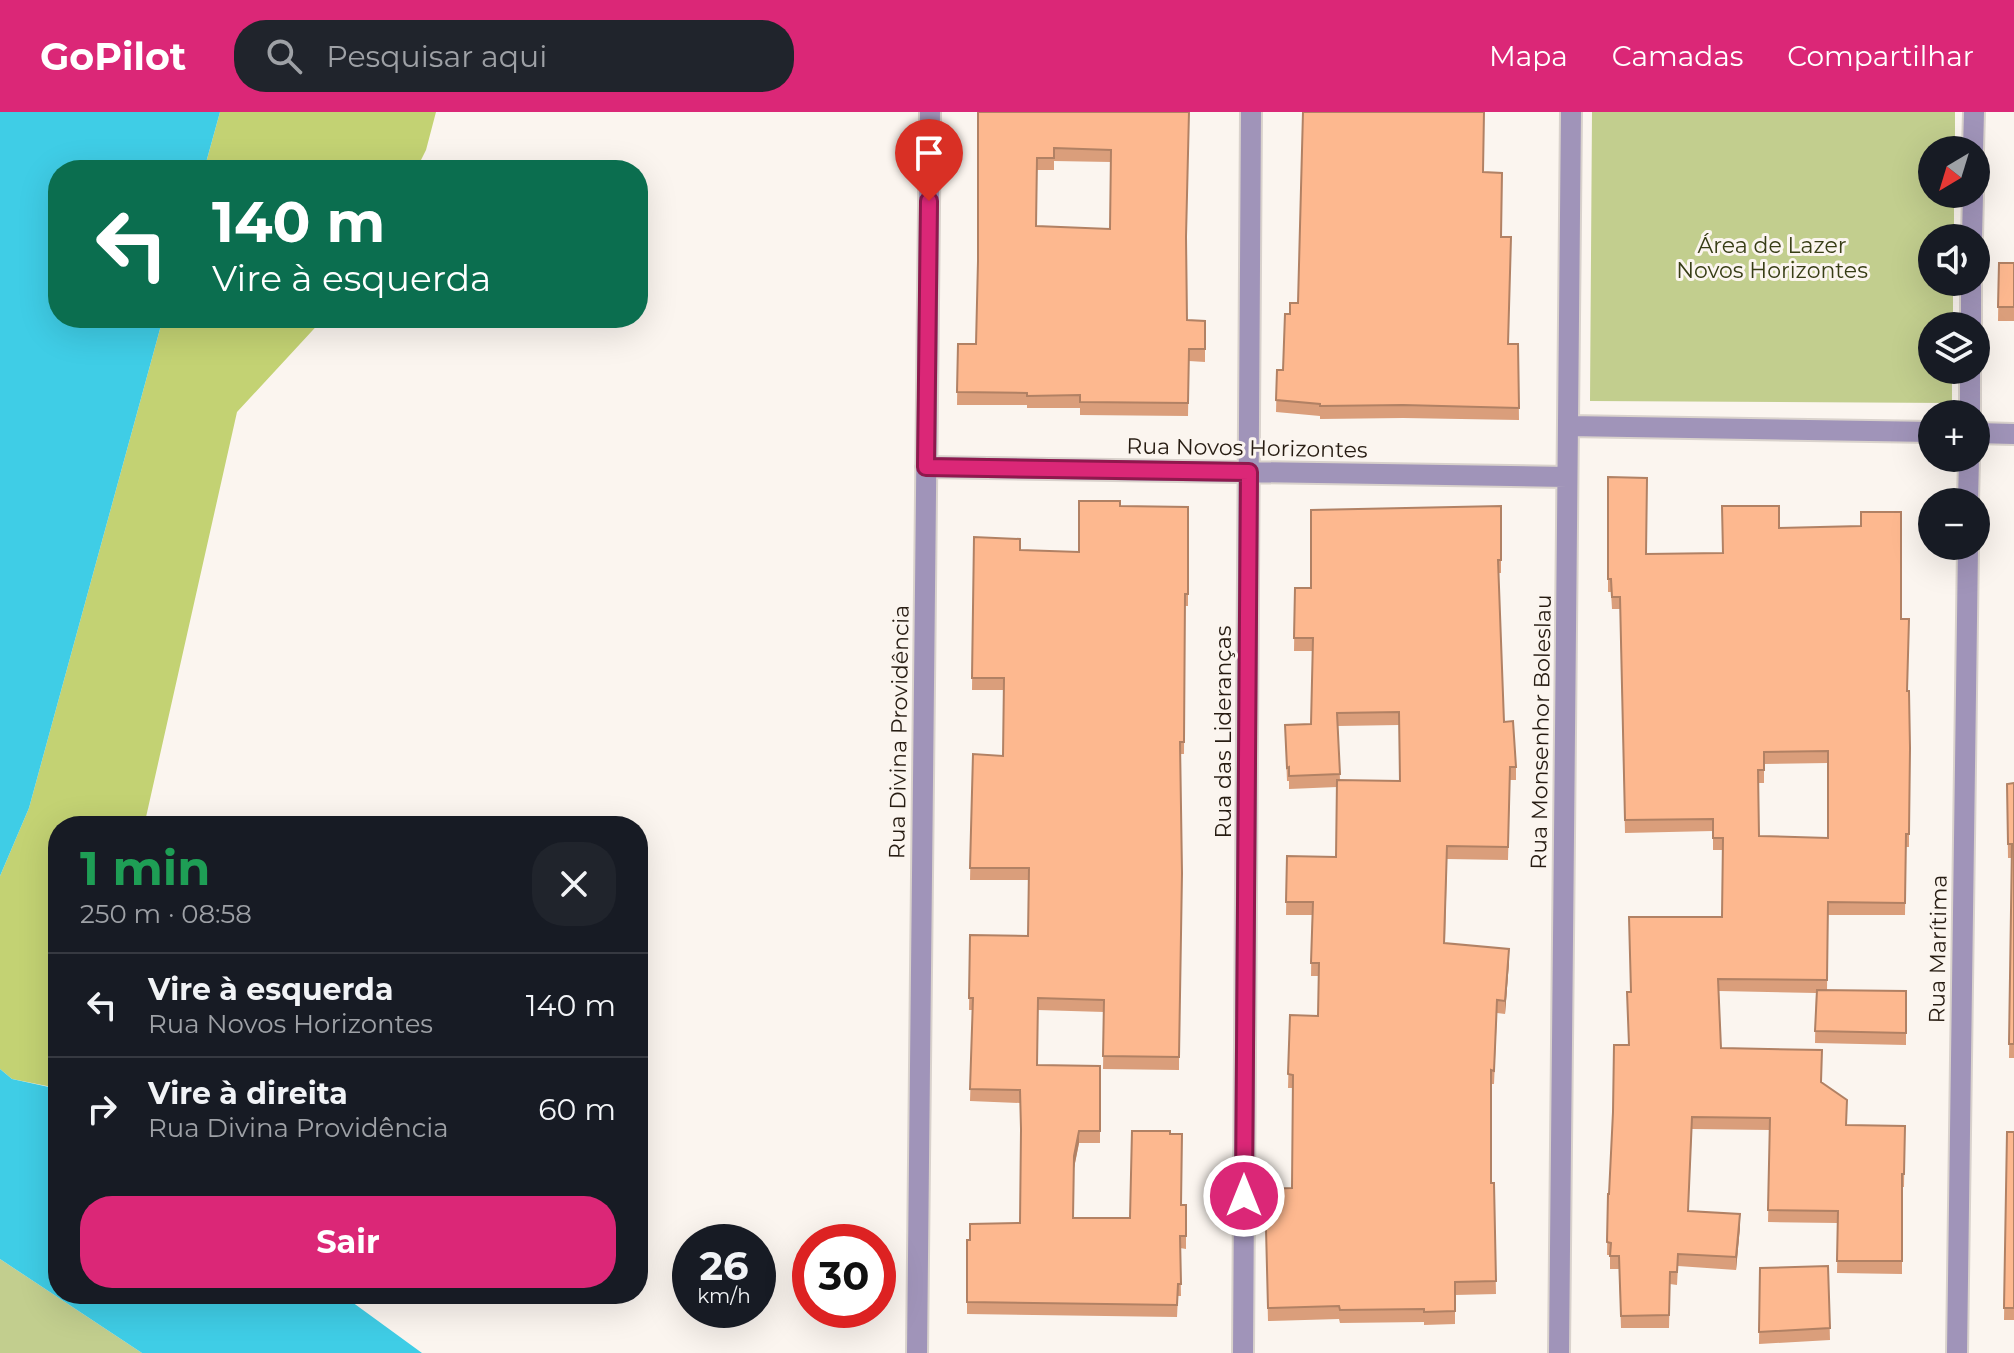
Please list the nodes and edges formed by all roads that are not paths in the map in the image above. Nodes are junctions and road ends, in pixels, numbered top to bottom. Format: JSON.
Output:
{"nodes":[{"id":1,"x":930,"y":112,"type":"edge"},
{"id":2,"x":1251,"y":112,"type":"edge"},
{"id":3,"x":1571,"y":112,"type":"edge"},
{"id":4,"x":1974,"y":112,"type":"edge"},
{"id":5,"x":1973,"y":136,"type":"edge"},
{"id":6,"x":1568,"y":426,"type":"junction"},
{"id":7,"x":1918,"y":432,"type":"edge"},
{"id":8,"x":1990,"y":433,"type":"edge"},
{"id":9,"x":2014,"y":434,"type":"edge"},
{"id":10,"x":926,"y":467,"type":"junction"},
{"id":11,"x":1249,"y":472,"type":"junction"},
{"id":12,"x":1567,"y":477,"type":"junction"},
{"id":13,"x":1968,"y":560,"type":"edge"},
{"id":14,"x":917,"y":1353,"type":"edge"},
{"id":15,"x":1243,"y":1353,"type":"edge"},
{"id":16,"x":1559,"y":1353,"type":"edge"},
{"id":17,"x":1957,"y":1353,"type":"edge"}],
"edges":[{"from":1,"to":10,"type":"street","name":"Rua Divina Providência"},
{"from":2,"to":11,"type":"street","name":"Rua das Lideranças"},
{"from":3,"to":6,"type":"street","name":"Rua Monsenhor Boleslau"},
{"from":4,"to":5,"type":"street"},
{"from":6,"to":7,"type":"street"},
{"from":6,"to":12,"type":"street","name":"Rua Monsenhor Boleslau"},
{"from":8,"to":9,"type":"street"},
{"from":10,"to":11,"type":"street","name":"Rua Novos Horizontes"},
{"from":10,"to":14,"type":"street","name":"Rua Divina Providência"},
{"from":11,"to":12,"type":"street","name":"Rua Novos Horizontes"},
{"from":11,"to":15,"type":"street","name":"Rua das Lideranças"},
{"from":12,"to":16,"type":"street","name":"Rua Monsenhor Boleslau"},
{"from":13,"to":17,"type":"street","name":"Rua Marítima"}]}
